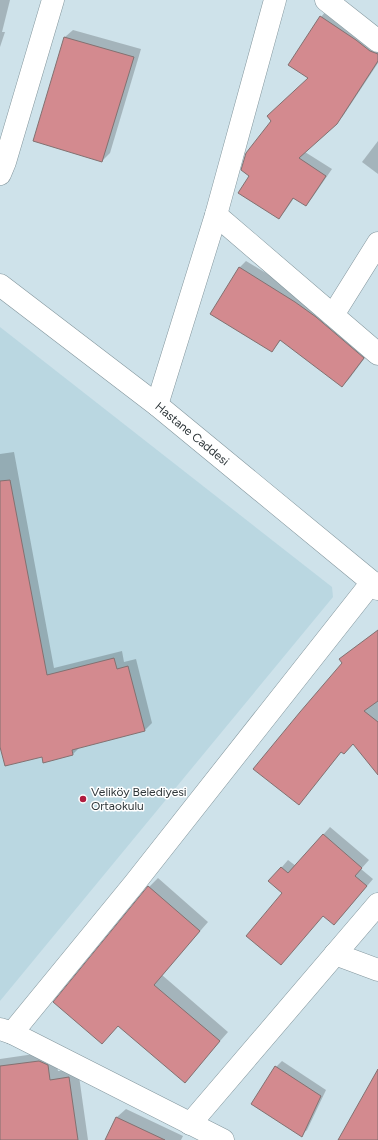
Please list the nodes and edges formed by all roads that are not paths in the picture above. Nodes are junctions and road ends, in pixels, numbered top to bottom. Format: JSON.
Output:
{"nodes":[{"id":1,"x":53,"y":0,"type":"edge"},
{"id":2,"x":275,"y":0,"type":"edge"},
{"id":3,"x":326,"y":0,"type":"edge"},
{"id":4,"x":378,"y":41,"type":"edge"},
{"id":5,"x":0,"y":174,"type":"edge"},
{"id":6,"x":216,"y":215,"type":"junction"},
{"id":7,"x":378,"y":243,"type":"edge"},
{"id":8,"x":0,"y":285,"type":"edge"},
{"id":9,"x":332,"y":315,"type":"junction"},
{"id":10,"x":378,"y":354,"type":"edge"},
{"id":11,"x":157,"y":405,"type":"junction"},
{"id":12,"x":375,"y":586,"type":"edge"},
{"id":13,"x":378,"y":904,"type":"edge"},
{"id":14,"x":335,"y":954,"type":"junction"},
{"id":15,"x":378,"y":970,"type":"edge"},
{"id":16,"x":6,"y":1031,"type":"edge"},
{"id":17,"x":190,"y":1124,"type":"junction"},
{"id":18,"x":223,"y":1140,"type":"edge"}],
"edges":[{"from":1,"to":5,"type":"street"},
{"from":2,"to":6,"type":"street"},
{"from":3,"to":4,"type":"street"},
{"from":6,"to":9,"type":"street"},
{"from":6,"to":11,"type":"street"},
{"from":7,"to":9,"type":"street"},
{"from":8,"to":11,"type":"street","name":"Hastane Caddesi"},
{"from":9,"to":10,"type":"street"},
{"from":11,"to":12,"type":"street","name":"Hastane Caddesi"},
{"from":12,"to":16,"type":"street"},
{"from":13,"to":14,"type":"street"},
{"from":14,"to":15,"type":"street"},
{"from":14,"to":17,"type":"street"},
{"from":16,"to":17,"type":"street"},
{"from":17,"to":18,"type":"street"}]}
